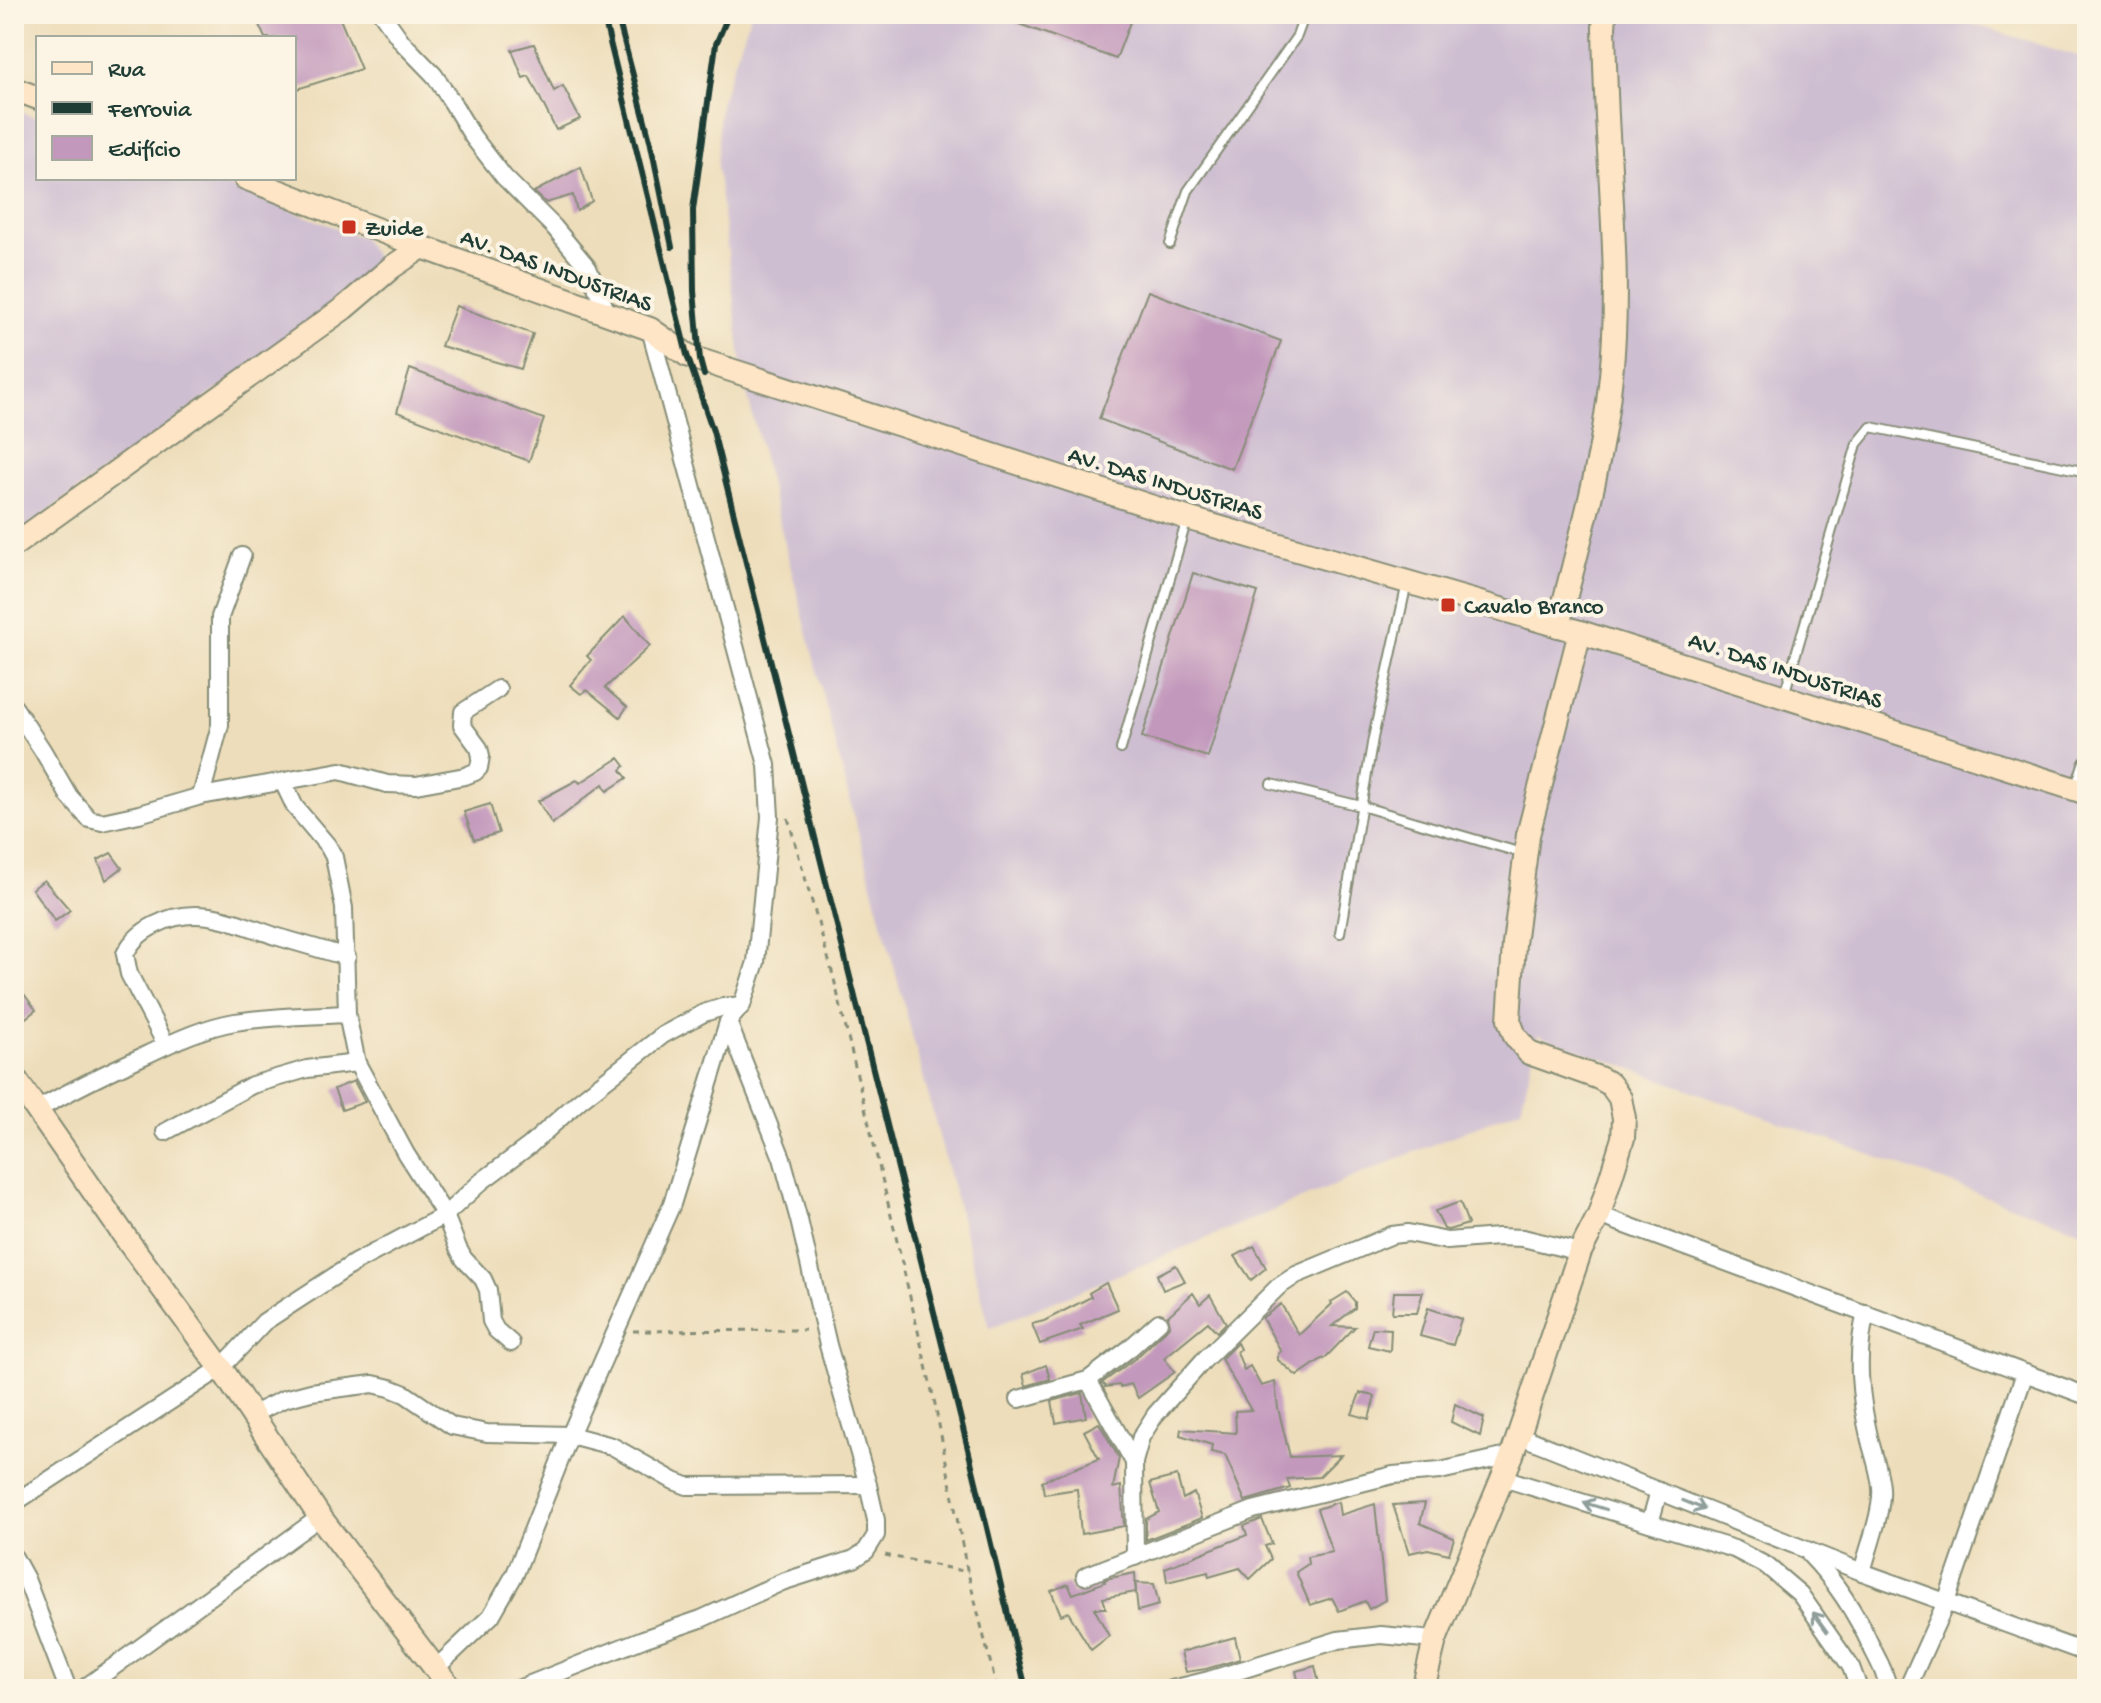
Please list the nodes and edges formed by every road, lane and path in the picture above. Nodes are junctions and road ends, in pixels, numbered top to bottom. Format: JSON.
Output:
{"nodes":[{"id":1,"x":382,"y":14,"type":"edge"},
{"id":2,"x":1305,"y":14,"type":"edge"},
{"id":3,"x":1605,"y":14,"type":"edge"},
{"id":4,"x":14,"y":89,"type":"edge"},
{"id":5,"x":36,"y":97,"type":"edge"},
{"id":6,"x":250,"y":180,"type":"edge"},
{"id":7,"x":1170,"y":244,"type":"dead end"},
{"id":8,"x":422,"y":247,"type":"junction"},
{"id":9,"x":608,"y":315,"type":"junction"},
{"id":10,"x":650,"y":329,"type":"junction"},
{"id":11,"x":2087,"y":472,"type":"edge"},
{"id":12,"x":1187,"y":518,"type":"junction"},
{"id":13,"x":14,"y":545,"type":"edge"},
{"id":14,"x":242,"y":556,"type":"dead end"},
{"id":15,"x":1407,"y":582,"type":"junction"},
{"id":16,"x":1558,"y":626,"type":"junction"},
{"id":17,"x":1580,"y":632,"type":"junction"},
{"id":18,"x":498,"y":689,"type":"dead end"},
{"id":19,"x":1783,"y":695,"type":"junction"},
{"id":20,"x":14,"y":707,"type":"edge"},
{"id":21,"x":1121,"y":749,"type":"dead end"},
{"id":22,"x":2087,"y":765,"type":"edge"},
{"id":23,"x":283,"y":782,"type":"junction"},
{"id":24,"x":1271,"y":784,"type":"dead end"},
{"id":25,"x":2083,"y":791,"type":"edge"},
{"id":26,"x":201,"y":796,"type":"junction"},
{"id":27,"x":1361,"y":806,"type":"junction"},
{"id":28,"x":787,"y":815,"type":"dead end"},
{"id":29,"x":1525,"y":854,"type":"junction"},
{"id":30,"x":1340,"y":933,"type":"dead end"},
{"id":31,"x":347,"y":957,"type":"junction"},
{"id":32,"x":742,"y":1005,"type":"junction"},
{"id":33,"x":347,"y":1014,"type":"junction"},
{"id":34,"x":728,"y":1022,"type":"junction"},
{"id":35,"x":166,"y":1045,"type":"junction"},
{"id":36,"x":357,"y":1063,"type":"junction"},
{"id":37,"x":14,"y":1077,"type":"edge"},
{"id":38,"x":37,"y":1110,"type":"junction"},
{"id":39,"x":165,"y":1132,"type":"dead end"},
{"id":40,"x":445,"y":1215,"type":"junction"},
{"id":41,"x":1599,"y":1215,"type":"junction"},
{"id":42,"x":1580,"y":1252,"type":"junction"},
{"id":43,"x":1866,"y":1313,"type":"junction"},
{"id":44,"x":1159,"y":1322,"type":"dead end"},
{"id":45,"x":824,"y":1330,"type":"junction"},
{"id":46,"x":617,"y":1331,"type":"junction"},
{"id":47,"x":511,"y":1343,"type":"dead end"},
{"id":48,"x":221,"y":1368,"type":"junction"},
{"id":49,"x":2025,"y":1373,"type":"junction"},
{"id":50,"x":1088,"y":1380,"type":"junction"},
{"id":51,"x":2087,"y":1396,"type":"edge"},
{"id":52,"x":1019,"y":1399,"type":"dead end"},
{"id":53,"x":251,"y":1415,"type":"junction"},
{"id":54,"x":570,"y":1435,"type":"junction"},
{"id":55,"x":1515,"y":1445,"type":"junction"},
{"id":56,"x":1134,"y":1462,"type":"junction"},
{"id":57,"x":1503,"y":1478,"type":"junction"},
{"id":58,"x":868,"y":1485,"type":"junction"},
{"id":59,"x":1659,"y":1491,"type":"junction"},
{"id":60,"x":14,"y":1503,"type":"edge"},
{"id":61,"x":320,"y":1517,"type":"junction"},
{"id":62,"x":1650,"y":1523,"type":"junction"},
{"id":63,"x":1803,"y":1548,"type":"junction"},
{"id":64,"x":866,"y":1551,"type":"junction"},
{"id":65,"x":14,"y":1557,"type":"edge"},
{"id":66,"x":1135,"y":1557,"type":"junction"},
{"id":67,"x":968,"y":1572,"type":"junction"},
{"id":68,"x":1862,"y":1572,"type":"junction"},
{"id":69,"x":1085,"y":1576,"type":"dead end"},
{"id":70,"x":1946,"y":1602,"type":"junction"},
{"id":71,"x":1435,"y":1640,"type":"junction"},
{"id":72,"x":2087,"y":1653,"type":"edge"},
{"id":73,"x":441,"y":1682,"type":"edge"},
{"id":74,"x":68,"y":1689,"type":"edge"},
{"id":75,"x":83,"y":1689,"type":"edge"},
{"id":76,"x":518,"y":1689,"type":"edge"},
{"id":77,"x":997,"y":1689,"type":"edge"},
{"id":78,"x":1172,"y":1689,"type":"edge"},
{"id":79,"x":1423,"y":1689,"type":"edge"},
{"id":80,"x":1859,"y":1689,"type":"edge"},
{"id":81,"x":1888,"y":1689,"type":"edge"},
{"id":82,"x":1907,"y":1689,"type":"edge"}],
"edges":[{"from":1,"to":9,"type":"street"},
{"from":2,"to":7,"type":"lane"},
{"from":3,"to":16,"type":"street"},
{"from":4,"to":5,"type":"street"},
{"from":6,"to":8,"type":"street","name":"AV. DAS INDUSTRIAS"},
{"from":8,"to":9,"type":"street","name":"AV. DAS INDUSTRIAS"},
{"from":8,"to":13,"type":"street"},
{"from":9,"to":10,"type":"street","name":"AV. DAS INDUSTRIAS"},
{"from":10,"to":12,"type":"street","name":"AV. DAS INDUSTRIAS"},
{"from":10,"to":32,"type":"street"},
{"from":11,"to":19,"type":"lane"},
{"from":12,"to":15,"type":"street","name":"AV. DAS INDUSTRIAS"},
{"from":12,"to":21,"type":"lane"},
{"from":14,"to":26,"type":"street"},
{"from":15,"to":16,"type":"street","name":"AV. DAS INDUSTRIAS"},
{"from":15,"to":27,"type":"lane"},
{"from":16,"to":17,"type":"street","name":"AV. DAS INDUSTRIAS"},
{"from":17,"to":19,"type":"street","name":"AV. DAS INDUSTRIAS"},
{"from":17,"to":29,"type":"street"},
{"from":18,"to":23,"type":"street"},
{"from":19,"to":25,"type":"street","name":"AV. DAS INDUSTRIAS"},
{"from":20,"to":26,"type":"street"},
{"from":22,"to":25,"type":"street"},
{"from":23,"to":26,"type":"street"},
{"from":23,"to":31,"type":"street"},
{"from":24,"to":27,"type":"lane"},
{"from":27,"to":29,"type":"lane"},
{"from":27,"to":30,"type":"lane"},
{"from":28,"to":67,"type":"path"},
{"from":29,"to":41,"type":"street"},
{"from":31,"to":33,"type":"street"},
{"from":31,"to":35,"type":"street"},
{"from":32,"to":34,"type":"street"},
{"from":32,"to":40,"type":"street"},
{"from":33,"to":35,"type":"street"},
{"from":33,"to":36,"type":"street"},
{"from":34,"to":45,"type":"street"},
{"from":34,"to":46,"type":"street"},
{"from":35,"to":38,"type":"street"},
{"from":36,"to":39,"type":"street"},
{"from":36,"to":40,"type":"street"},
{"from":37,"to":38,"type":"street"},
{"from":38,"to":48,"type":"street"},
{"from":40,"to":47,"type":"street"},
{"from":40,"to":48,"type":"street"},
{"from":41,"to":42,"type":"street"},
{"from":41,"to":43,"type":"street"},
{"from":42,"to":55,"type":"street"},
{"from":42,"to":56,"type":"street"},
{"from":43,"to":49,"type":"street"},
{"from":43,"to":68,"type":"street"},
{"from":44,"to":50,"type":"street"},
{"from":45,"to":46,"type":"path"},
{"from":45,"to":58,"type":"street"},
{"from":46,"to":54,"type":"street"},
{"from":48,"to":53,"type":"street"},
{"from":48,"to":60,"type":"street"},
{"from":49,"to":51,"type":"street"},
{"from":49,"to":70,"type":"street"},
{"from":50,"to":52,"type":"street"},
{"from":50,"to":56,"type":"street"},
{"from":53,"to":54,"type":"street"},
{"from":53,"to":61,"type":"street"},
{"from":54,"to":58,"type":"street"},
{"from":54,"to":73,"type":"street"},
{"from":55,"to":57,"type":"street"},
{"from":55,"to":59,"type":"street"},
{"from":55,"to":66,"type":"street"},
{"from":56,"to":66,"type":"street"},
{"from":62,"to":57,"type":"street","one_way":true},
{"from":57,"to":71,"type":"street"},
{"from":58,"to":64,"type":"street"},
{"from":59,"to":62,"type":"street"},
{"from":59,"to":63,"type":"street","one_way":true},
{"from":61,"to":73,"type":"street"},
{"from":61,"to":75,"type":"street"},
{"from":80,"to":62,"type":"street","one_way":true},
{"from":63,"to":68,"type":"street"},
{"from":63,"to":81,"type":"street"},
{"from":64,"to":67,"type":"path"},
{"from":64,"to":76,"type":"street"},
{"from":65,"to":74,"type":"street"},
{"from":66,"to":69,"type":"street"},
{"from":67,"to":77,"type":"path"},
{"from":68,"to":70,"type":"street"},
{"from":70,"to":72,"type":"street"},
{"from":70,"to":82,"type":"street"},
{"from":71,"to":78,"type":"street"},
{"from":71,"to":79,"type":"street"}]}
